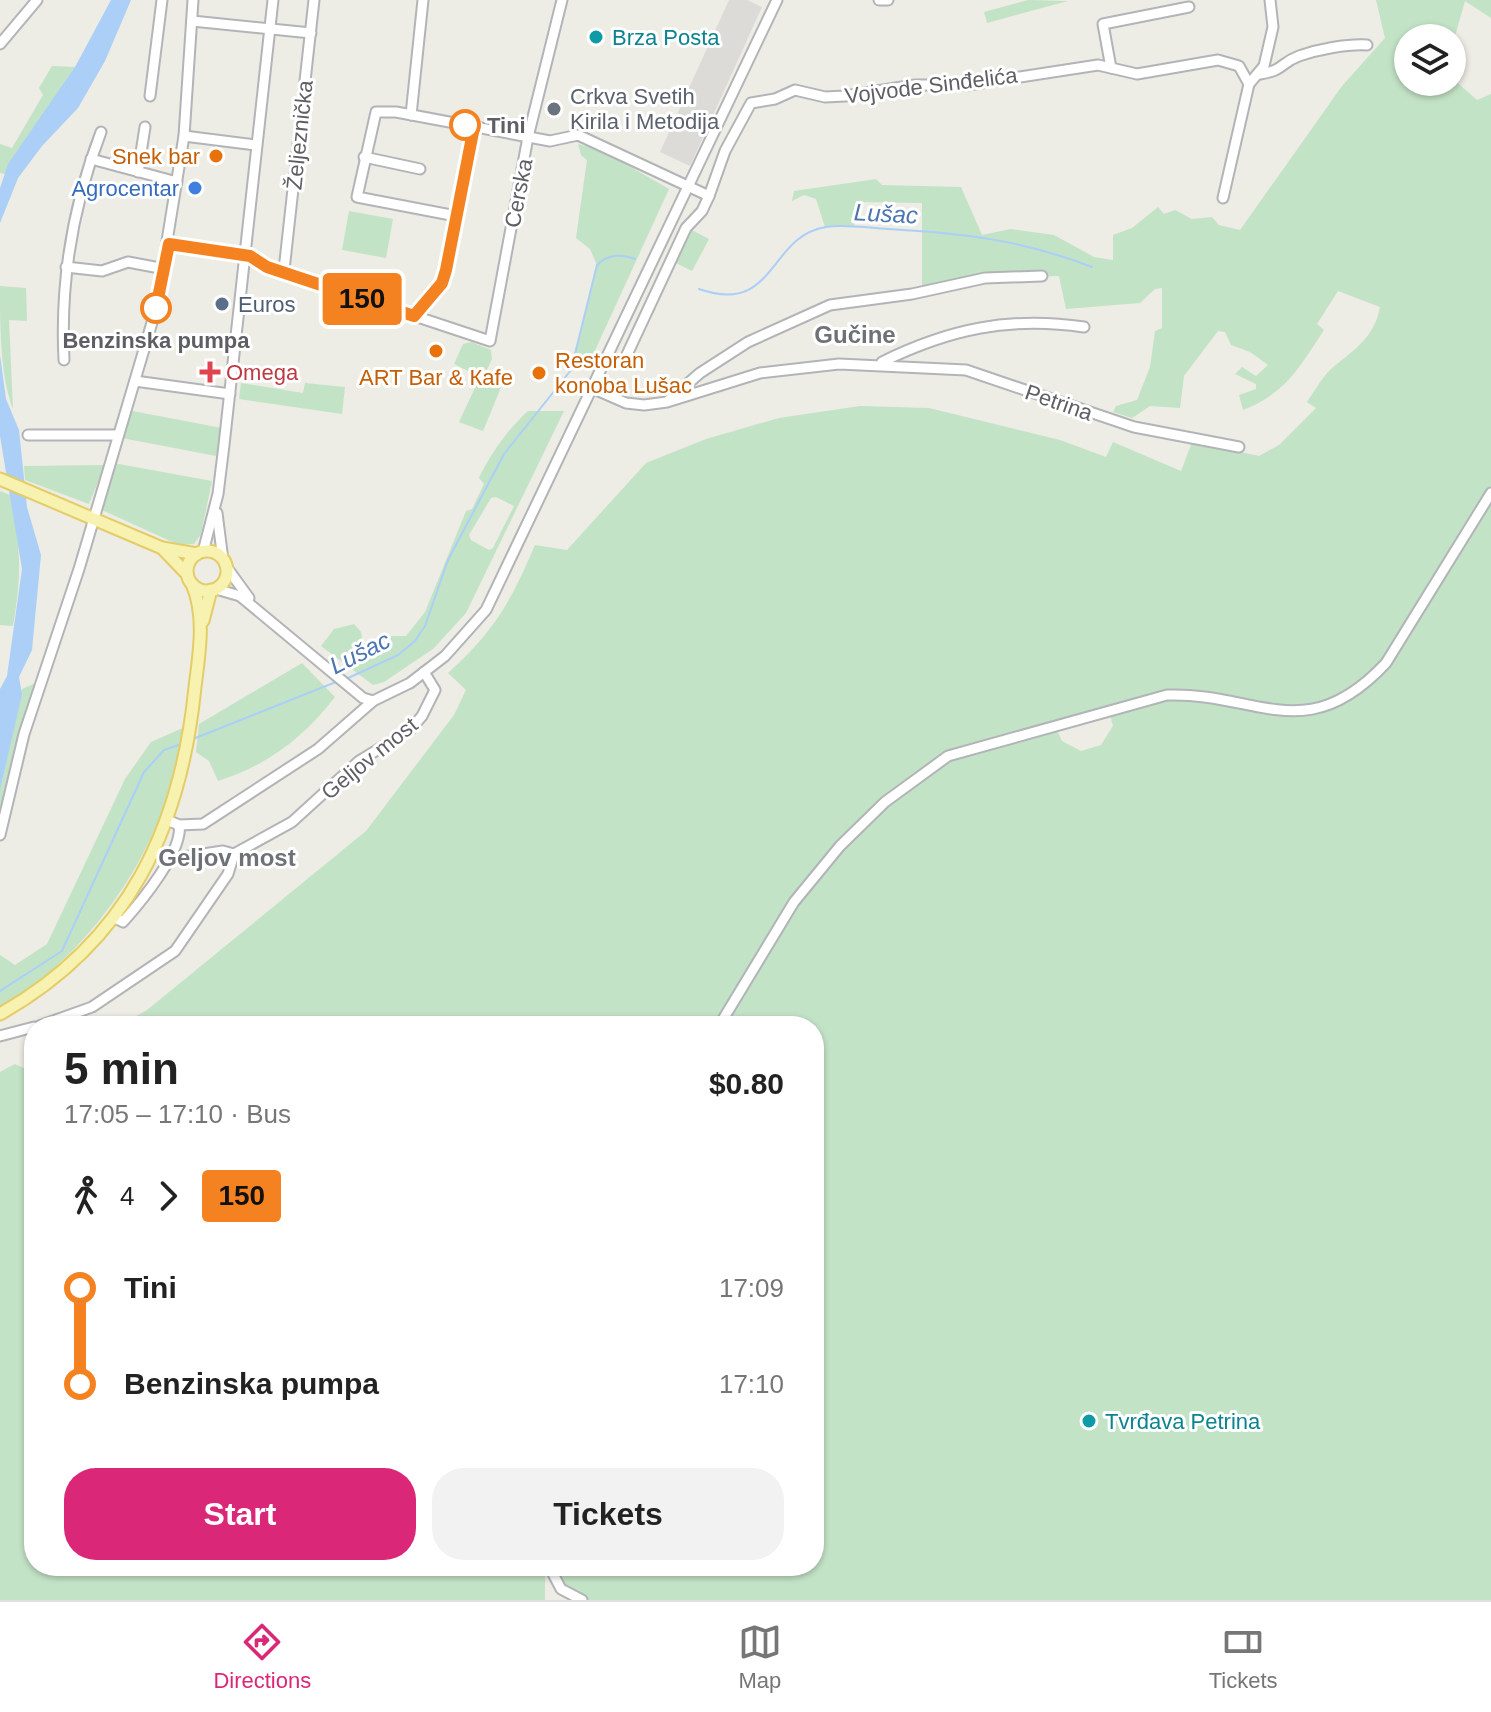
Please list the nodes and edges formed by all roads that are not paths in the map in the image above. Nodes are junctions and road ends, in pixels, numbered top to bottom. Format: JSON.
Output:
{"nodes":[{"id":1,"x":37,"y":0,"type":"edge"},
{"id":2,"x":162,"y":0,"type":"edge"},
{"id":3,"x":193,"y":0,"type":"edge"},
{"id":4,"x":273,"y":0,"type":"edge"},
{"id":5,"x":314,"y":0,"type":"edge"},
{"id":6,"x":423,"y":0,"type":"edge"},
{"id":7,"x":562,"y":0,"type":"edge"},
{"id":8,"x":777,"y":0,"type":"edge"},
{"id":9,"x":879,"y":0,"type":"edge"},
{"id":10,"x":888,"y":0,"type":"edge"},
{"id":11,"x":1270,"y":0,"type":"edge"},
{"id":12,"x":1189,"y":7,"type":"dead end"},
{"id":13,"x":192,"y":21,"type":"junction"},
{"id":14,"x":270,"y":26,"type":"junction"},
{"id":15,"x":311,"y":33,"type":"junction"},
{"id":16,"x":0,"y":44,"type":"edge"},
{"id":17,"x":1367,"y":45,"type":"dead end"},
{"id":18,"x":1111,"y":68,"type":"junction"},
{"id":19,"x":1260,"y":74,"type":"junction"},
{"id":20,"x":1249,"y":84,"type":"junction"},
{"id":21,"x":150,"y":96,"type":"dead end"},
{"id":22,"x":411,"y":115,"type":"junction"},
{"id":23,"x":145,"y":127,"type":"dead end"},
{"id":24,"x":474,"y":127,"type":"junction"},
{"id":25,"x":101,"y":132,"type":"dead end"},
{"id":26,"x":184,"y":136,"type":"junction"},
{"id":27,"x":528,"y":137,"type":"junction"},
{"id":28,"x":256,"y":145,"type":"junction"},
{"id":29,"x":364,"y":157,"type":"junction"},
{"id":30,"x":91,"y":159,"type":"junction"},
{"id":31,"x":420,"y":169,"type":"dead end"},
{"id":32,"x":138,"y":172,"type":"junction"},
{"id":33,"x":177,"y":182,"type":"junction"},
{"id":34,"x":690,"y":187,"type":"junction"},
{"id":35,"x":709,"y":196,"type":"junction"},
{"id":36,"x":1223,"y":198,"type":"dead end"},
{"id":37,"x":456,"y":216,"type":"junction"},
{"id":38,"x":169,"y":244,"type":"junction"},
{"id":39,"x":243,"y":255,"type":"junction"},
{"id":40,"x":66,"y":267,"type":"junction"},
{"id":41,"x":165,"y":269,"type":"junction"},
{"id":42,"x":284,"y":270,"type":"junction"},
{"id":43,"x":1042,"y":276,"type":"dead end"},
{"id":44,"x":414,"y":316,"type":"junction"},
{"id":45,"x":1084,"y":327,"type":"dead end"},
{"id":46,"x":64,"y":360,"type":"dead end"},
{"id":47,"x":624,"y":361,"type":"dead end"},
{"id":48,"x":879,"y":363,"type":"junction"},
{"id":49,"x":135,"y":381,"type":"junction"},
{"id":50,"x":594,"y":389,"type":"junction"},
{"id":51,"x":230,"y":394,"type":"junction"},
{"id":52,"x":667,"y":402,"type":"junction"},
{"id":53,"x":28,"y":435,"type":"dead end"},
{"id":54,"x":117,"y":435,"type":"junction"},
{"id":55,"x":1239,"y":447,"type":"dead end"},
{"id":56,"x":0,"y":479,"type":"edge"},
{"id":57,"x":1491,"y":493,"type":"edge"},
{"id":58,"x":218,"y":494,"type":"junction"},
{"id":59,"x":93,"y":518,"type":"junction"},
{"id":60,"x":162,"y":548,"type":"junction"},
{"id":61,"x":200,"y":553,"type":"junction"},
{"id":62,"x":224,"y":562,"type":"junction"},
{"id":63,"x":190,"y":579,"type":"junction"},
{"id":64,"x":214,"y":590,"type":"junction"},
{"id":65,"x":259,"y":610,"type":"junction"},
{"id":66,"x":200,"y":633,"type":"junction"},
{"id":67,"x":424,"y":672,"type":"junction"},
{"id":68,"x":373,"y":701,"type":"junction"},
{"id":69,"x":173,"y":823,"type":"junction"},
{"id":70,"x":0,"y":835,"type":"edge"},
{"id":71,"x":234,"y":854,"type":"junction"},
{"id":72,"x":170,"y":859,"type":"junction"},
{"id":73,"x":113,"y":917,"type":"junction"},
{"id":74,"x":0,"y":1014,"type":"edge"},
{"id":75,"x":67,"y":1016,"type":"edge"},
{"id":76,"x":725,"y":1016,"type":"edge"},
{"id":77,"x":24,"y":1030,"type":"edge"},
{"id":78,"x":0,"y":1036,"type":"edge"},
{"id":79,"x":554,"y":1576,"type":"edge"},
{"id":80,"x":582,"y":1600,"type":"edge"}],
"edges":[{"from":1,"to":16,"type":"street"},
{"from":2,"to":21,"type":"street"},
{"from":3,"to":13,"type":"street"},
{"from":4,"to":14,"type":"street"},
{"from":5,"to":15,"type":"street","name":"Željeznička"},
{"from":6,"to":22,"type":"street"},
{"from":7,"to":27,"type":"street","name":"Cerska"},
{"from":8,"to":34,"type":"street"},
{"from":9,"to":10,"type":"street"},
{"from":11,"to":19,"type":"street"},
{"from":12,"to":18,"type":"street"},
{"from":13,"to":14,"type":"street"},
{"from":13,"to":26,"type":"street"},
{"from":14,"to":15,"type":"street"},
{"from":14,"to":28,"type":"street"},
{"from":15,"to":42,"type":"street","name":"Željeznička"},
{"from":17,"to":19,"type":"street"},
{"from":18,"to":20,"type":"street","name":"Vojvode Sinđelića"},
{"from":18,"to":35,"type":"street","name":"Vojvode Sinđelića"},
{"from":19,"to":20,"type":"street"},
{"from":20,"to":36,"type":"street"},
{"from":22,"to":24,"type":"street"},
{"from":22,"to":29,"type":"street"},
{"from":23,"to":32,"type":"street"},
{"from":24,"to":27,"type":"street"},
{"from":24,"to":37,"type":"street"},
{"from":25,"to":30,"type":"street"},
{"from":26,"to":28,"type":"street"},
{"from":26,"to":33,"type":"street"},
{"from":27,"to":34,"type":"street"},
{"from":27,"to":44,"type":"street","name":"Cerska"},
{"from":28,"to":39,"type":"street"},
{"from":29,"to":31,"type":"street"},
{"from":29,"to":37,"type":"street"},
{"from":30,"to":32,"type":"street"},
{"from":30,"to":40,"type":"street"},
{"from":32,"to":33,"type":"street"},
{"from":33,"to":38,"type":"street"},
{"from":34,"to":35,"type":"street"},
{"from":34,"to":50,"type":"street"},
{"from":35,"to":47,"type":"street"},
{"from":37,"to":44,"type":"street"},
{"from":38,"to":39,"type":"street"},
{"from":38,"to":41,"type":"street"},
{"from":39,"to":42,"type":"street"},
{"from":39,"to":51,"type":"street"},
{"from":40,"to":41,"type":"street"},
{"from":40,"to":46,"type":"street"},
{"from":41,"to":49,"type":"street"},
{"from":42,"to":44,"type":"street"},
{"from":43,"to":52,"type":"street"},
{"from":45,"to":48,"type":"street","name":"Petrina"},
{"from":48,"to":52,"type":"street","name":"Petrina"},
{"from":48,"to":55,"type":"street","name":"Petrina"},
{"from":49,"to":51,"type":"street"},
{"from":49,"to":54,"type":"street"},
{"from":50,"to":52,"type":"street","name":"Petrina"},
{"from":50,"to":67,"type":"street"},
{"from":51,"to":58,"type":"street"},
{"from":53,"to":54,"type":"street"},
{"from":54,"to":59,"type":"street"},
{"from":56,"to":59,"type":"main road"},
{"from":57,"to":76,"type":"street"},
{"from":58,"to":61,"type":"street"},
{"from":58,"to":62,"type":"street"},
{"from":59,"to":60,"type":"main road"},
{"from":59,"to":70,"type":"street"},
{"from":60,"to":61,"type":"main road"},
{"from":60,"to":63,"type":"main road"},
{"from":61,"to":62,"type":"main road"},
{"from":61,"to":63,"type":"main road"},
{"from":62,"to":64,"type":"main road"},
{"from":62,"to":65,"type":"street"},
{"from":63,"to":64,"type":"main road"},
{"from":63,"to":66,"type":"main road"},
{"from":64,"to":65,"type":"street"},
{"from":64,"to":66,"type":"main road"},
{"from":65,"to":68,"type":"street"},
{"from":66,"to":69,"type":"main road"},
{"from":67,"to":68,"type":"street"},
{"from":67,"to":71,"type":"street","name":"Geljov most"},
{"from":68,"to":69,"type":"street"},
{"from":69,"to":72,"type":"street"},
{"from":69,"to":73,"type":"main road"},
{"from":71,"to":72,"type":"street","name":"Geljov most"},
{"from":71,"to":75,"type":"street"},
{"from":72,"to":73,"type":"street"},
{"from":73,"to":74,"type":"main road"},
{"from":77,"to":78,"type":"street"},
{"from":79,"to":80,"type":"street"}]}
